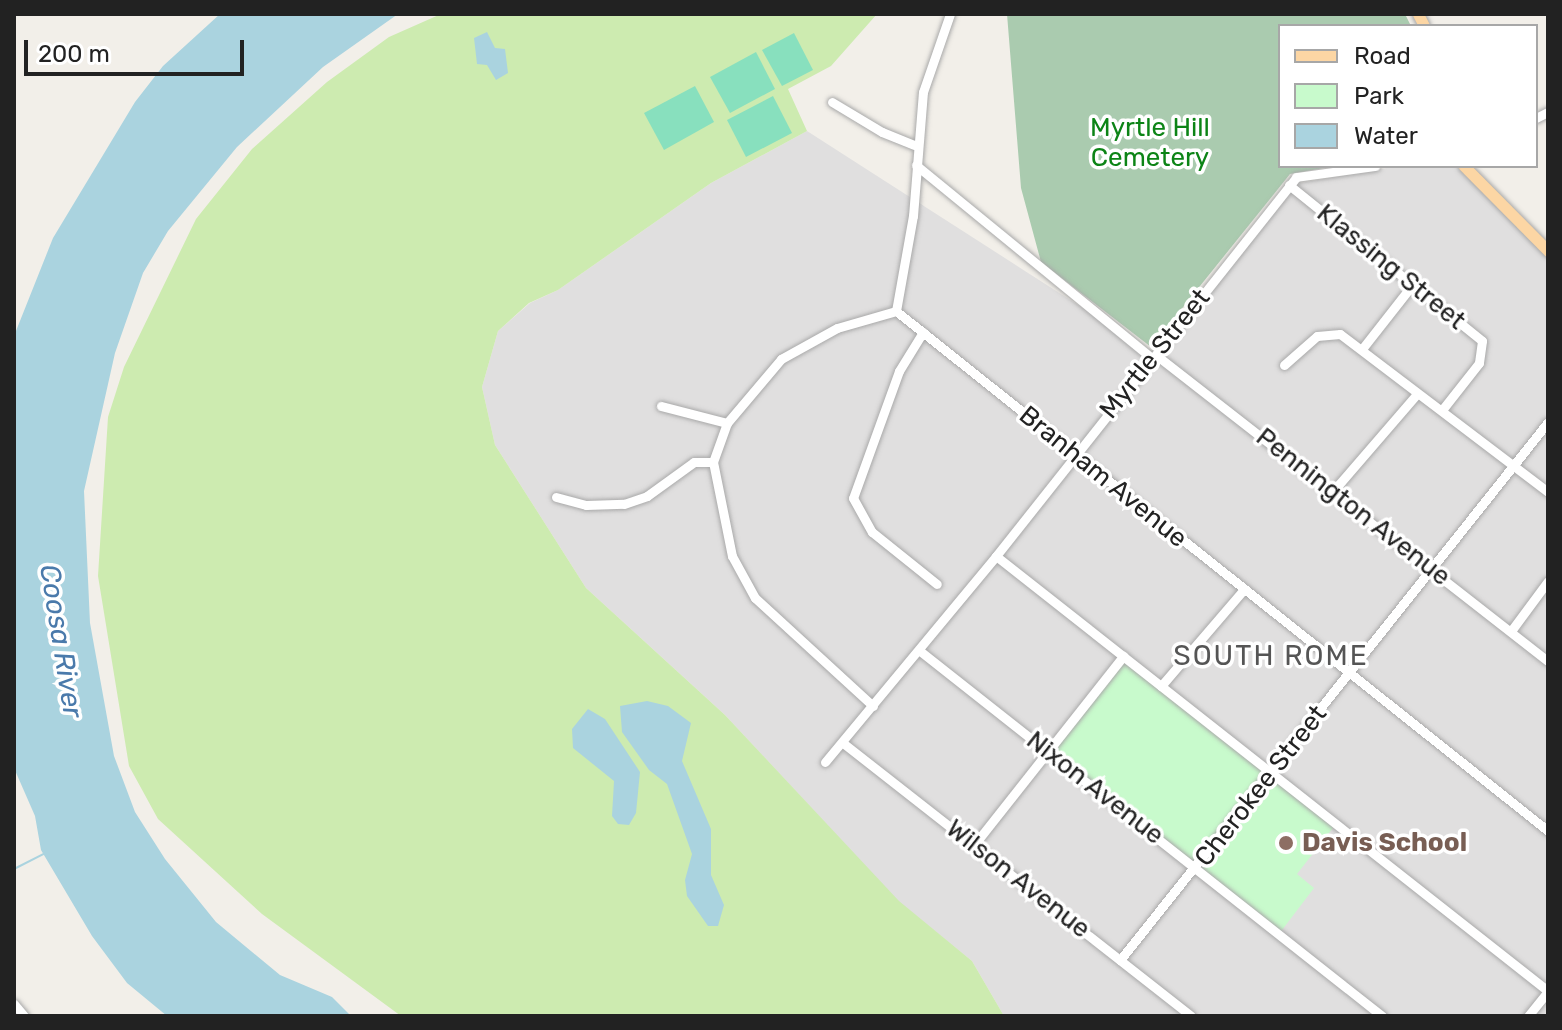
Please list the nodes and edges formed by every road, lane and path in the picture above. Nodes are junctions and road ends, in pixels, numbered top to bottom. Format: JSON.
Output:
{"nodes":[{"id":1,"x":950,"y":14,"type":"edge"},
{"id":2,"x":832,"y":102,"type":"dead end"},
{"id":3,"x":915,"y":145,"type":"junction"},
{"id":4,"x":916,"y":165,"type":"junction"},
{"id":5,"x":1361,"y":168,"type":"edge"},
{"id":6,"x":1466,"y":168,"type":"edge"},
{"id":7,"x":1289,"y":185,"type":"junction"},
{"id":8,"x":1548,"y":251,"type":"edge"},
{"id":9,"x":1413,"y":284,"type":"junction"},
{"id":10,"x":896,"y":311,"type":"junction"},
{"id":11,"x":923,"y":332,"type":"junction"},
{"id":12,"x":1358,"y":346,"type":"junction"},
{"id":13,"x":1155,"y":357,"type":"junction"},
{"id":14,"x":1284,"y":365,"type":"dead end"},
{"id":15,"x":1417,"y":394,"type":"junction"},
{"id":16,"x":661,"y":406,"type":"dead end"},
{"id":17,"x":1442,"y":410,"type":"junction"},
{"id":18,"x":1548,"y":422,"type":"edge"},
{"id":19,"x":727,"y":423,"type":"junction"},
{"id":20,"x":1074,"y":454,"type":"junction"},
{"id":21,"x":713,"y":462,"type":"junction"},
{"id":22,"x":1514,"y":465,"type":"junction"},
{"id":23,"x":1334,"y":490,"type":"junction"},
{"id":24,"x":1548,"y":492,"type":"edge"},
{"id":25,"x":556,"y":497,"type":"dead end"},
{"id":26,"x":996,"y":556,"type":"junction"},
{"id":27,"x":1430,"y":567,"type":"junction"},
{"id":28,"x":1548,"y":581,"type":"edge"},
{"id":29,"x":937,"y":584,"type":"dead end"},
{"id":30,"x":1244,"y":589,"type":"junction"},
{"id":31,"x":1511,"y":631,"type":"junction"},
{"id":32,"x":920,"y":651,"type":"junction"},
{"id":33,"x":1123,"y":656,"type":"junction"},
{"id":34,"x":1548,"y":661,"type":"edge"},
{"id":35,"x":1350,"y":674,"type":"junction"},
{"id":36,"x":1161,"y":686,"type":"junction"},
{"id":37,"x":873,"y":706,"type":"junction"},
{"id":38,"x":843,"y":743,"type":"junction"},
{"id":39,"x":1048,"y":750,"type":"junction"},
{"id":40,"x":825,"y":762,"type":"dead end"},
{"id":41,"x":1272,"y":773,"type":"junction"},
{"id":42,"x":1548,"y":831,"type":"edge"},
{"id":43,"x":974,"y":845,"type":"junction"},
{"id":44,"x":1196,"y":869,"type":"junction"},
{"id":45,"x":1120,"y":960,"type":"junction"},
{"id":46,"x":1548,"y":991,"type":"edge"},
{"id":47,"x":14,"y":1004,"type":"edge"},
{"id":48,"x":24,"y":1016,"type":"edge"},
{"id":49,"x":1191,"y":1016,"type":"edge"},
{"id":50,"x":1382,"y":1016,"type":"edge"},
{"id":51,"x":1528,"y":1016,"type":"edge"}],
"edges":[{"from":1,"to":3,"type":"street"},
{"from":2,"to":3,"type":"street"},
{"from":3,"to":4,"type":"street"},
{"from":4,"to":10,"type":"street"},
{"from":4,"to":13,"type":"street","name":"Pennington Avenue"},
{"from":5,"to":7,"type":"street"},
{"from":6,"to":8,"type":"main road"},
{"from":7,"to":9,"type":"street","name":"Klassing Street"},
{"from":7,"to":13,"type":"street","name":"Myrtle Street"},
{"from":9,"to":12,"type":"street"},
{"from":9,"to":17,"type":"street","name":"Klassing Street"},
{"from":10,"to":11,"type":"street","name":"Branham Avenue"},
{"from":10,"to":19,"type":"street"},
{"from":11,"to":20,"type":"street","name":"Branham Avenue"},
{"from":11,"to":29,"type":"street"},
{"from":12,"to":14,"type":"street"},
{"from":12,"to":15,"type":"street"},
{"from":13,"to":20,"type":"street","name":"Myrtle Street"},
{"from":13,"to":23,"type":"street","name":"Pennington Avenue"},
{"from":15,"to":17,"type":"street"},
{"from":15,"to":23,"type":"street"},
{"from":16,"to":19,"type":"street"},
{"from":17,"to":22,"type":"street"},
{"from":18,"to":22,"type":"street","name":"Cherokee Street"},
{"from":19,"to":21,"type":"street"},
{"from":20,"to":26,"type":"street","name":"Myrtle Street"},
{"from":20,"to":30,"type":"street","name":"Branham Avenue"},
{"from":21,"to":25,"type":"street"},
{"from":21,"to":37,"type":"street"},
{"from":22,"to":24,"type":"street"},
{"from":22,"to":27,"type":"street","name":"Cherokee Street"},
{"from":23,"to":27,"type":"street","name":"Pennington Avenue"},
{"from":26,"to":32,"type":"street","name":"Myrtle Street"},
{"from":26,"to":33,"type":"street"},
{"from":27,"to":31,"type":"street","name":"Pennington Avenue"},
{"from":27,"to":35,"type":"street","name":"Cherokee Street"},
{"from":28,"to":31,"type":"street"},
{"from":30,"to":35,"type":"street","name":"Branham Avenue"},
{"from":30,"to":36,"type":"street"},
{"from":31,"to":34,"type":"street","name":"Pennington Avenue"},
{"from":32,"to":37,"type":"street","name":"Myrtle Street"},
{"from":32,"to":39,"type":"street","name":"Nixon Avenue"},
{"from":33,"to":36,"type":"street"},
{"from":33,"to":39,"type":"street"},
{"from":35,"to":41,"type":"street","name":"Cherokee Street"},
{"from":35,"to":42,"type":"street","name":"Branham Avenue"},
{"from":36,"to":41,"type":"street"},
{"from":37,"to":38,"type":"street","name":"Myrtle Street"},
{"from":38,"to":40,"type":"street","name":"Myrtle Street"},
{"from":38,"to":43,"type":"street","name":"Wilson Avenue"},
{"from":39,"to":43,"type":"street"},
{"from":39,"to":44,"type":"street","name":"Nixon Avenue"},
{"from":41,"to":44,"type":"street","name":"Cherokee Street"},
{"from":41,"to":46,"type":"street"},
{"from":43,"to":45,"type":"street","name":"Wilson Avenue"},
{"from":44,"to":45,"type":"street","name":"Cherokee Street"},
{"from":44,"to":50,"type":"street","name":"Nixon Avenue"},
{"from":45,"to":49,"type":"street","name":"Wilson Avenue"},
{"from":46,"to":51,"type":"street"},
{"from":47,"to":48,"type":"street"}]}
